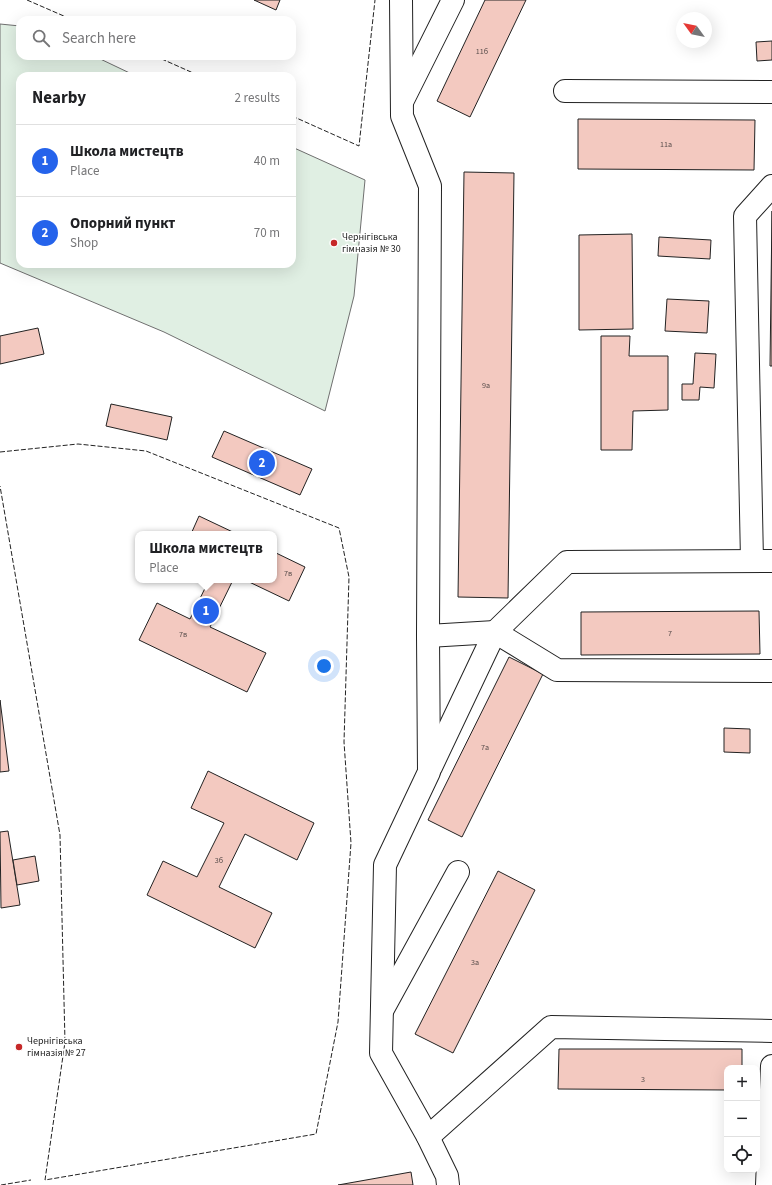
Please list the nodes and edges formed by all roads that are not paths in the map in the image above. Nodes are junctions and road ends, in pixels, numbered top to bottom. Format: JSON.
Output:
{"nodes":[{"id":1,"x":401,"y":0,"type":"edge"},
{"id":2,"x":453,"y":0,"type":"edge"},
{"id":3,"x":565,"y":91,"type":"dead end"},
{"id":4,"x":772,"y":92,"type":"edge"},
{"id":5,"x":401,"y":103,"type":"junction"},
{"id":6,"x":772,"y":186,"type":"edge"},
{"id":7,"x":762,"y":561,"type":"edge"},
{"id":8,"x":495,"y":632,"type":"junction"},
{"id":9,"x":428,"y":636,"type":"junction"},
{"id":10,"x":772,"y":671,"type":"edge"},
{"id":11,"x":429,"y":772,"type":"junction"},
{"id":12,"x":458,"y":872,"type":"dead end"},
{"id":13,"x":381,"y":1012,"type":"junction"},
{"id":14,"x":772,"y":1031,"type":"edge"},
{"id":15,"x":772,"y":1066,"type":"edge"},
{"id":16,"x":428,"y":1137,"type":"junction"},
{"id":17,"x":448,"y":1185,"type":"edge"},
{"id":18,"x":767,"y":1185,"type":"edge"}],
"edges":[{"from":1,"to":5,"type":"lane"},
{"from":2,"to":5,"type":"lane"},
{"from":3,"to":4,"type":"lane"},
{"from":5,"to":9,"type":"lane"},
{"from":6,"to":7,"type":"lane"},
{"from":7,"to":8,"type":"lane"},
{"from":8,"to":9,"type":"lane"},
{"from":8,"to":10,"type":"lane"},
{"from":8,"to":11,"type":"lane"},
{"from":9,"to":11,"type":"lane"},
{"from":11,"to":13,"type":"lane"},
{"from":12,"to":13,"type":"lane"},
{"from":13,"to":16,"type":"lane"},
{"from":14,"to":16,"type":"lane"},
{"from":15,"to":18,"type":"lane"},
{"from":16,"to":17,"type":"lane"}]}
